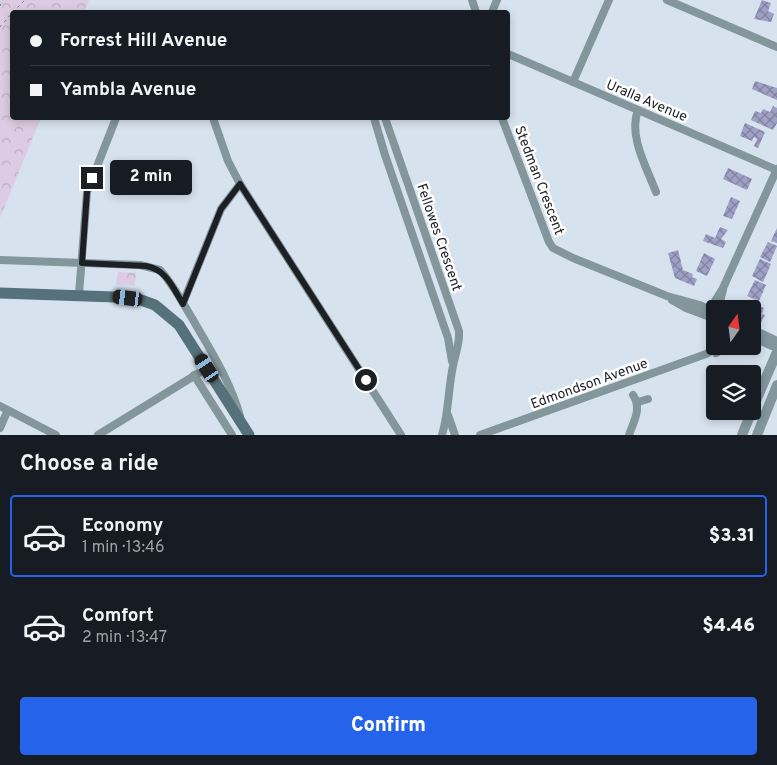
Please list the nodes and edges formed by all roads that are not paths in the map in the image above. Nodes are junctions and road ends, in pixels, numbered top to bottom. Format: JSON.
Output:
{"nodes":[{"id":1,"x":609,"y":0,"type":"edge"},
{"id":2,"x":667,"y":0,"type":"edge"},
{"id":3,"x":777,"y":47,"type":"edge"},
{"id":4,"x":510,"y":55,"type":"edge"},
{"id":5,"x":573,"y":82,"type":"junction"},
{"id":6,"x":638,"y":110,"type":"junction"},
{"id":7,"x":115,"y":120,"type":"edge"},
{"id":8,"x":214,"y":120,"type":"edge"},
{"id":9,"x":375,"y":120,"type":"edge"},
{"id":10,"x":386,"y":120,"type":"edge"},
{"id":11,"x":503,"y":120,"type":"edge"},
{"id":12,"x":777,"y":170,"type":"edge"},
{"id":13,"x":240,"y":184,"type":"junction"},
{"id":14,"x":656,"y":192,"type":"dead end"},
{"id":15,"x":0,"y":260,"type":"edge"},
{"id":16,"x":82,"y":263,"type":"junction"},
{"id":17,"x":0,"y":293,"type":"edge"},
{"id":18,"x":79,"y":294,"type":"junction"},
{"id":19,"x":719,"y":300,"type":"edge"},
{"id":20,"x":183,"y":304,"type":"junction"},
{"id":21,"x":706,"y":310,"type":"edge"},
{"id":22,"x":761,"y":333,"type":"edge"},
{"id":23,"x":777,"y":340,"type":"edge"},
{"id":24,"x":761,"y":342,"type":"edge"},
{"id":25,"x":777,"y":346,"type":"edge"},
{"id":26,"x":777,"y":352,"type":"edge"},
{"id":27,"x":706,"y":354,"type":"edge"},
{"id":28,"x":453,"y":366,"type":"junction"},
{"id":29,"x":207,"y":368,"type":"junction"},
{"id":30,"x":194,"y":375,"type":"junction"},
{"id":31,"x":777,"y":385,"type":"edge"},
{"id":32,"x":761,"y":389,"type":"edge"},
{"id":33,"x":648,"y":399,"type":"dead end"},
{"id":34,"x":0,"y":406,"type":"edge"},
{"id":35,"x":8,"y":412,"type":"junction"},
{"id":36,"x":448,"y":415,"type":"junction"},
{"id":37,"x":748,"y":420,"type":"edge"},
{"id":38,"x":0,"y":428,"type":"edge"},
{"id":39,"x":246,"y":430,"type":"edge"},
{"id":40,"x":56,"y":435,"type":"edge"},
{"id":41,"x":98,"y":435,"type":"edge"},
{"id":42,"x":232,"y":435,"type":"edge"},
{"id":43,"x":401,"y":435,"type":"edge"},
{"id":44,"x":442,"y":435,"type":"edge"},
{"id":45,"x":455,"y":435,"type":"edge"},
{"id":46,"x":480,"y":435,"type":"edge"},
{"id":47,"x":629,"y":435,"type":"edge"},
{"id":48,"x":742,"y":435,"type":"edge"},
{"id":49,"x":757,"y":435,"type":"edge"}],
"edges":[{"from":1,"to":5,"type":"street"},
{"from":2,"to":3,"type":"street"},
{"from":4,"to":5,"type":"street","name":"Uralla Avenue"},
{"from":5,"to":6,"type":"street","name":"Uralla Avenue"},
{"from":6,"to":12,"type":"street","name":"Uralla Avenue"},
{"from":6,"to":14,"type":"street"},
{"from":7,"to":16,"type":"street"},
{"from":8,"to":13,"type":"street"},
{"from":9,"to":28,"type":"street","name":"Fellowes Crescent"},
{"from":10,"to":28,"type":"street","name":"Fellowes Crescent"},
{"from":11,"to":21,"type":"street","name":"Stedman Crescent"},
{"from":12,"to":19,"type":"street"},
{"from":13,"to":20,"type":"street"},
{"from":13,"to":43,"type":"street"},
{"from":15,"to":16,"type":"street"},
{"from":16,"to":18,"type":"street"},
{"from":16,"to":20,"type":"street"},
{"from":17,"to":18,"type":"main road"},
{"from":18,"to":29,"type":"main road"},
{"from":20,"to":39,"type":"street"},
{"from":22,"to":23,"type":"street"},
{"from":24,"to":25,"type":"street"},
{"from":26,"to":32,"type":"street"},
{"from":27,"to":46,"type":"street","name":"Edmondson Avenue"},
{"from":28,"to":36,"type":"street","name":"Fellowes Crescent"},
{"from":29,"to":30,"type":"street"},
{"from":29,"to":39,"type":"main road"},
{"from":30,"to":41,"type":"street"},
{"from":30,"to":42,"type":"street"},
{"from":31,"to":49,"type":"street"},
{"from":33,"to":47,"type":"street"},
{"from":34,"to":35,"type":"street"},
{"from":35,"to":38,"type":"street"},
{"from":35,"to":40,"type":"street"},
{"from":36,"to":44,"type":"street","name":"Fellowes Crescent"},
{"from":36,"to":45,"type":"street","name":"Fellowes Crescent"},
{"from":37,"to":48,"type":"street"}]}
